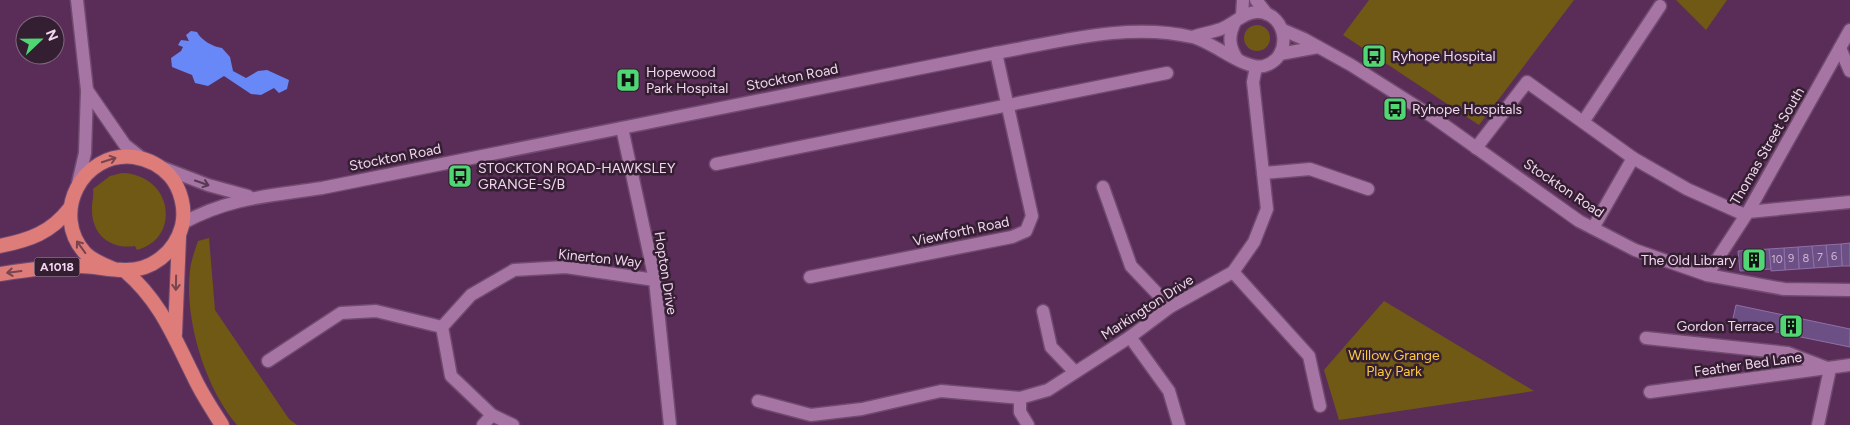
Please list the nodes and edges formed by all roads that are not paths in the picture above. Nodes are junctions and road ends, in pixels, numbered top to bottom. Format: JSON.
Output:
{"nodes":[{"id":1,"x":77,"y":0,"type":"edge"},
{"id":2,"x":1243,"y":0,"type":"edge"},
{"id":3,"x":1256,"y":0,"type":"edge"},
{"id":4,"x":1660,"y":6,"type":"dead end"},
{"id":5,"x":1267,"y":14,"type":"junction"},
{"id":6,"x":1239,"y":19,"type":"junction"},
{"id":7,"x":1283,"y":30,"type":"junction"},
{"id":8,"x":1850,"y":30,"type":"edge"},
{"id":9,"x":1192,"y":37,"type":"junction"},
{"id":10,"x":1318,"y":47,"type":"junction"},
{"id":11,"x":1840,"y":48,"type":"junction"},
{"id":12,"x":996,"y":53,"type":"junction"},
{"id":13,"x":1280,"y":54,"type":"junction"},
{"id":14,"x":1237,"y":59,"type":"junction"},
{"id":15,"x":1256,"y":67,"type":"junction"},
{"id":16,"x":1850,"y":71,"type":"edge"},
{"id":17,"x":1167,"y":73,"type":"dead end"},
{"id":18,"x":86,"y":90,"type":"junction"},
{"id":19,"x":1009,"y":106,"type":"junction"},
{"id":20,"x":1582,"y":122,"type":"junction"},
{"id":21,"x":622,"y":128,"type":"junction"},
{"id":22,"x":1476,"y":148,"type":"junction"},
{"id":23,"x":1633,"y":158,"type":"junction"},
{"id":24,"x":143,"y":159,"type":"junction"},
{"id":25,"x":716,"y":164,"type":"dead end"},
{"id":26,"x":157,"y":165,"type":"junction"},
{"id":27,"x":1263,"y":173,"type":"junction"},
{"id":28,"x":78,"y":183,"type":"junction"},
{"id":29,"x":1104,"y":187,"type":"dead end"},
{"id":30,"x":1368,"y":189,"type":"dead end"},
{"id":31,"x":253,"y":198,"type":"junction"},
{"id":32,"x":1850,"y":202,"type":"edge"},
{"id":33,"x":70,"y":208,"type":"junction"},
{"id":34,"x":1747,"y":213,"type":"junction"},
{"id":35,"x":181,"y":228,"type":"junction"},
{"id":36,"x":1593,"y":228,"type":"junction"},
{"id":37,"x":0,"y":246,"type":"edge"},
{"id":38,"x":120,"y":270,"type":"junction"},
{"id":39,"x":1233,"y":272,"type":"junction"},
{"id":40,"x":0,"y":274,"type":"edge"},
{"id":41,"x":1707,"y":275,"type":"junction"},
{"id":42,"x":810,"y":277,"type":"dead end"},
{"id":43,"x":655,"y":280,"type":"junction"},
{"id":44,"x":1850,"y":290,"type":"edge"},
{"id":45,"x":1170,"y":307,"type":"junction"},
{"id":46,"x":1043,"y":311,"type":"dead end"},
{"id":47,"x":442,"y":327,"type":"junction"},
{"id":48,"x":175,"y":334,"type":"junction"},
{"id":49,"x":1130,"y":337,"type":"junction"},
{"id":50,"x":1646,"y":338,"type":"dead end"},
{"id":51,"x":268,"y":361,"type":"dead end"},
{"id":52,"x":1850,"y":365,"type":"edge"},
{"id":53,"x":1829,"y":368,"type":"junction"},
{"id":54,"x":1074,"y":371,"type":"junction"},
{"id":55,"x":1650,"y":392,"type":"dead end"},
{"id":56,"x":1020,"y":398,"type":"junction"},
{"id":57,"x":758,"y":402,"type":"dead end"},
{"id":58,"x":1320,"y":406,"type":"dead end"},
{"id":59,"x":492,"y":415,"type":"junction"},
{"id":60,"x":811,"y":420,"type":"edge"},
{"id":61,"x":222,"y":425,"type":"edge"},
{"id":62,"x":483,"y":425,"type":"edge"},
{"id":63,"x":513,"y":425,"type":"edge"},
{"id":64,"x":670,"y":425,"type":"edge"},
{"id":65,"x":1028,"y":425,"type":"edge"},
{"id":66,"x":1180,"y":425,"type":"edge"},
{"id":67,"x":1818,"y":425,"type":"edge"}],
"edges":[{"from":1,"to":18,"type":"street"},
{"from":2,"to":6,"type":"street"},
{"from":3,"to":5,"type":"street"},
{"from":4,"to":20,"type":"street"},
{"from":5,"to":6,"type":"street","name":"Stockton Road"},
{"from":5,"to":7,"type":"street","name":"Stockton Road"},
{"from":6,"to":9,"type":"street","name":"Stockton Road"},
{"from":6,"to":14,"type":"street"},
{"from":7,"to":10,"type":"street","name":"Stockton Road"},
{"from":7,"to":13,"type":"street"},
{"from":8,"to":11,"type":"street","name":"Thomas Street South"},
{"from":9,"to":12,"type":"street","name":"Stockton Road"},
{"from":9,"to":14,"type":"street","name":"Stockton Road"},
{"from":10,"to":13,"type":"street"},
{"from":10,"to":22,"type":"street","name":"Stockton Road"},
{"from":11,"to":16,"type":"street"},
{"from":11,"to":34,"type":"street","name":"Thomas Street South"},
{"from":12,"to":19,"type":"street","name":"Viewforth Road"},
{"from":12,"to":21,"type":"street","name":"Stockton Road"},
{"from":13,"to":15,"type":"street"},
{"from":14,"to":15,"type":"street","name":"Stockton Road"},
{"from":15,"to":27,"type":"street","name":"Markington Drive"},
{"from":17,"to":19,"type":"street"},
{"from":18,"to":24,"type":"street"},
{"from":18,"to":28,"type":"street"},
{"from":19,"to":25,"type":"street"},
{"from":19,"to":42,"type":"street","name":"Viewforth Road"},
{"from":20,"to":22,"type":"street"},
{"from":20,"to":23,"type":"street"},
{"from":21,"to":31,"type":"street","name":"Stockton Road"},
{"from":21,"to":43,"type":"street","name":"Hopton Drive"},
{"from":22,"to":36,"type":"street","name":"Stockton Road"},
{"from":23,"to":34,"type":"street"},
{"from":23,"to":36,"type":"street"},
{"from":24,"to":26,"type":"highway","name":"Stockton Road"},
{"from":28,"to":24,"type":"highway","name":"Stockton Road","one_way":true},
{"from":26,"to":31,"type":"street","name":"Stockton Road","one_way":true},
{"from":26,"to":35,"type":"highway","name":"Stockton Road"},
{"from":27,"to":30,"type":"street"},
{"from":27,"to":39,"type":"street","name":"Markington Drive"},
{"from":28,"to":33,"type":"highway","name":"Stockton Road"},
{"from":29,"to":45,"type":"street"},
{"from":31,"to":35,"type":"street","name":"Stockton Road"},
{"from":32,"to":34,"type":"street"},
{"from":33,"to":37,"type":"highway","name":"Stockton Road","number":"A1018"},
{"from":38,"to":33,"type":"highway","name":"Stockton Road","one_way":true},
{"from":34,"to":41,"type":"street","name":"Thomas Street South"},
{"from":35,"to":38,"type":"highway","name":"Stockton Road"},
{"from":35,"to":48,"type":"highway","one_way":true},
{"from":36,"to":41,"type":"street","name":"Stockton Road"},
{"from":38,"to":40,"type":"highway","name":"Stockton Road","number":"A1018","one_way":true},
{"from":38,"to":48,"type":"highway"},
{"from":39,"to":45,"type":"street","name":"Markington Drive"},
{"from":39,"to":58,"type":"street"},
{"from":41,"to":44,"type":"street","name":"Stockton Road"},
{"from":43,"to":47,"type":"street","name":"Kinerton Way"},
{"from":43,"to":64,"type":"street","name":"Hopton Drive"},
{"from":45,"to":49,"type":"street","name":"Markington Drive"},
{"from":46,"to":54,"type":"street"},
{"from":47,"to":51,"type":"street"},
{"from":47,"to":59,"type":"street"},
{"from":48,"to":61,"type":"highway"},
{"from":49,"to":54,"type":"street","name":"Markington Drive"},
{"from":49,"to":66,"type":"street"},
{"from":50,"to":53,"type":"street"},
{"from":52,"to":53,"type":"street","name":"Feather Bed Lane"},
{"from":53,"to":55,"type":"street","name":"Feather Bed Lane"},
{"from":53,"to":67,"type":"street"},
{"from":54,"to":56,"type":"street","name":"Markington Drive"},
{"from":56,"to":60,"type":"street","name":"Markington Drive"},
{"from":56,"to":65,"type":"street"},
{"from":57,"to":60,"type":"street","name":"Markington Drive"},
{"from":59,"to":62,"type":"street"},
{"from":59,"to":63,"type":"street"}]}
